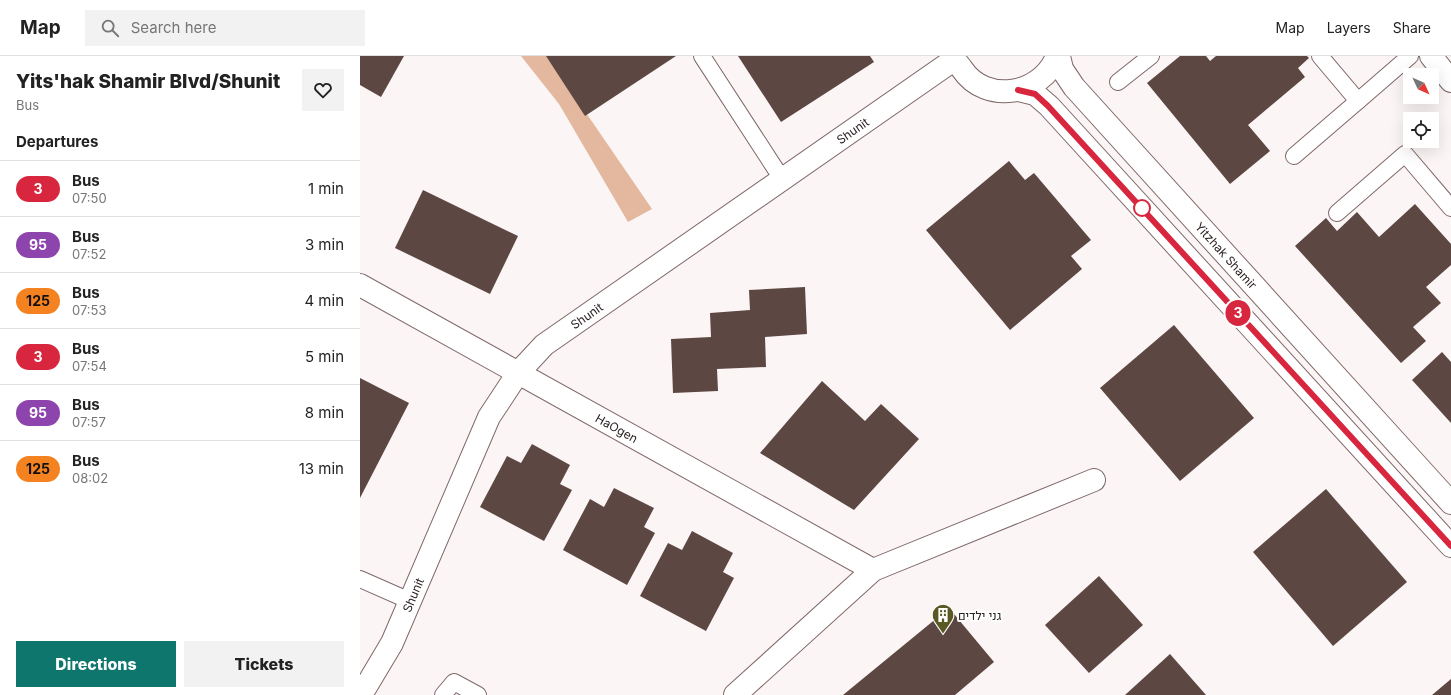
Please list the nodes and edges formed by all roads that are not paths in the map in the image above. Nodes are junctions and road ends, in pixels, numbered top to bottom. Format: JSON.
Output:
{"nodes":[{"id":1,"x":702,"y":56,"type":"edge"},
{"id":2,"x":1058,"y":56,"type":"edge"},
{"id":3,"x":1151,"y":56,"type":"edge"},
{"id":4,"x":1320,"y":56,"type":"edge"},
{"id":5,"x":1410,"y":56,"type":"edge"},
{"id":6,"x":1431,"y":56,"type":"edge"},
{"id":7,"x":954,"y":57,"type":"edge"},
{"id":8,"x":1451,"y":81,"type":"edge"},
{"id":9,"x":1118,"y":82,"type":"dead end"},
{"id":10,"x":1018,"y":90,"type":"junction"},
{"id":11,"x":1358,"y":101,"type":"junction"},
{"id":12,"x":1294,"y":156,"type":"dead end"},
{"id":13,"x":782,"y":179,"type":"junction"},
{"id":14,"x":1451,"y":208,"type":"edge"},
{"id":15,"x":1337,"y":213,"type":"dead end"},
{"id":16,"x":360,"y":285,"type":"edge"},
{"id":17,"x":518,"y":373,"type":"junction"},
{"id":18,"x":1094,"y":480,"type":"dead end"},
{"id":19,"x":1451,"y":503,"type":"edge"},
{"id":20,"x":1451,"y":546,"type":"edge"},
{"id":21,"x":873,"y":570,"type":"junction"},
{"id":22,"x":360,"y":579,"type":"edge"},
{"id":23,"x":410,"y":600,"type":"junction"},
{"id":24,"x":361,"y":695,"type":"edge"},
{"id":25,"x":443,"y":695,"type":"edge"},
{"id":26,"x":478,"y":695,"type":"edge"},
{"id":27,"x":735,"y":695,"type":"edge"}],
"edges":[{"from":1,"to":13,"type":"lane"},
{"from":2,"to":10,"type":"street"},
{"from":2,"to":19,"type":"street","name":"Yitzhak Shamir"},
{"from":3,"to":9,"type":"lane"},
{"from":4,"to":11,"type":"lane"},
{"from":5,"to":11,"type":"lane"},
{"from":6,"to":8,"type":"street"},
{"from":7,"to":10,"type":"street"},
{"from":7,"to":13,"type":"street","name":"Shunit"},
{"from":10,"to":20,"type":"street"},
{"from":11,"to":12,"type":"lane"},
{"from":13,"to":17,"type":"street","name":"Shunit"},
{"from":14,"to":15,"type":"lane"},
{"from":16,"to":17,"type":"street","name":"HaOgen"},
{"from":17,"to":21,"type":"street","name":"HaOgen"},
{"from":17,"to":23,"type":"street","name":"Shunit"},
{"from":18,"to":21,"type":"street"},
{"from":21,"to":27,"type":"street"},
{"from":22,"to":23,"type":"lane"},
{"from":23,"to":24,"type":"street","name":"Shunit"},
{"from":25,"to":26,"type":"lane"}]}
